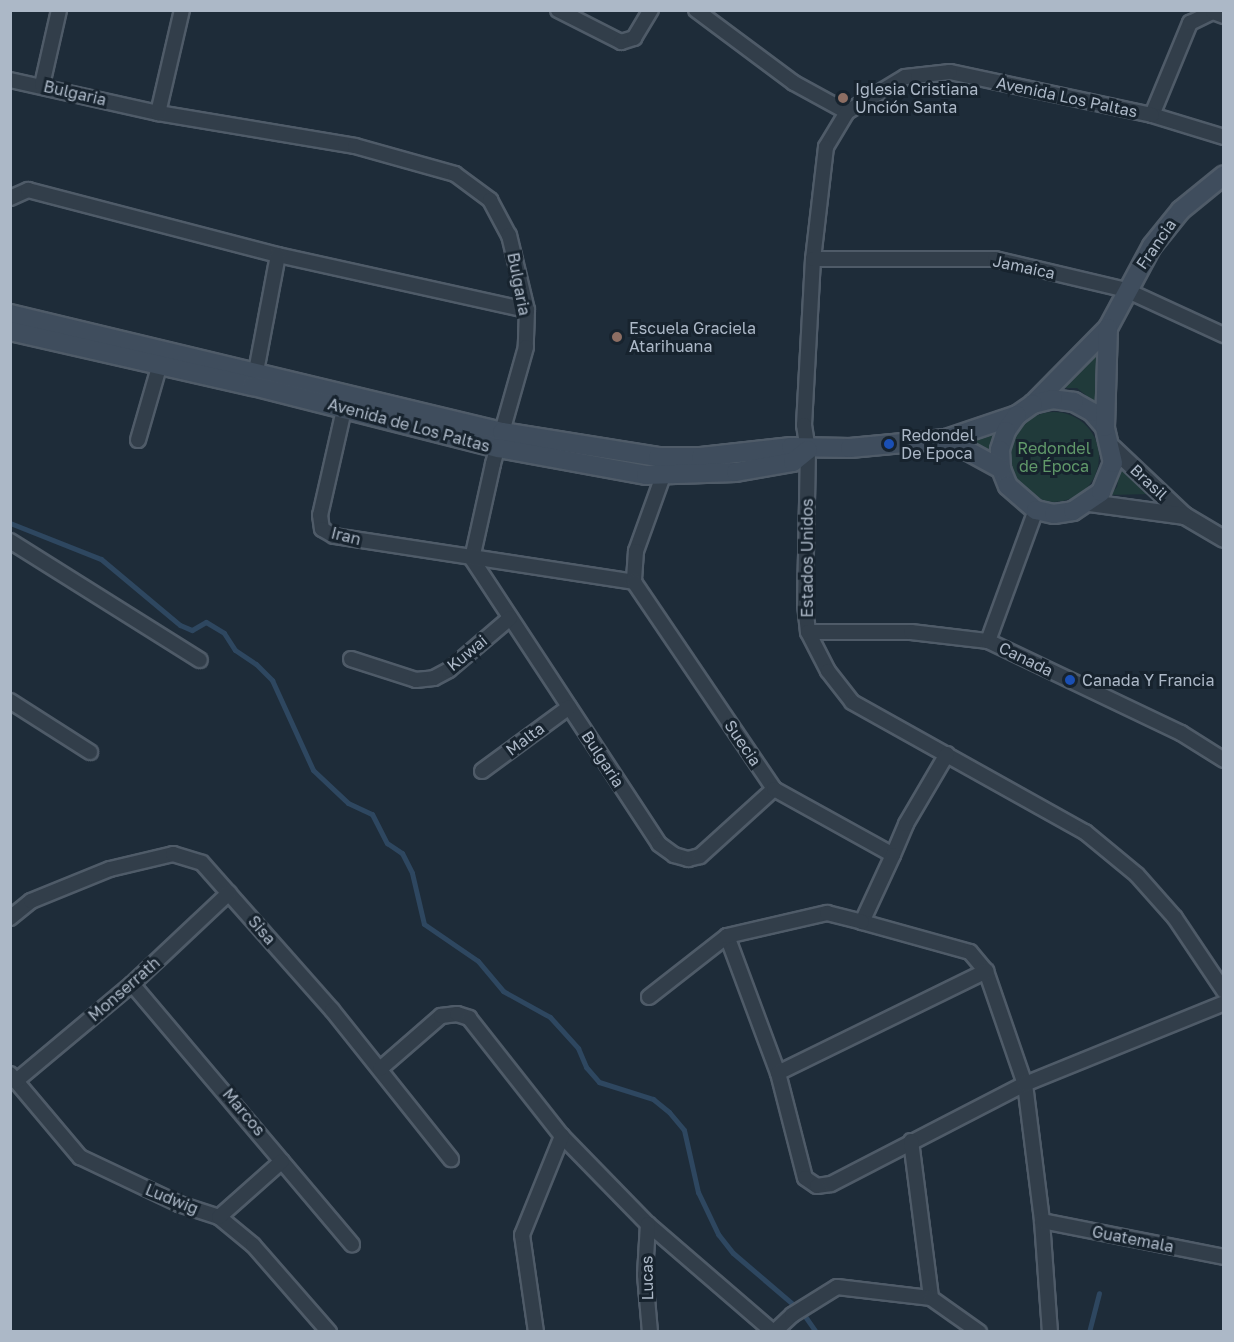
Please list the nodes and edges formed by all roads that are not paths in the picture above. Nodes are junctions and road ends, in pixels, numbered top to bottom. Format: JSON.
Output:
{"nodes":[{"id":1,"x":59,"y":10,"type":"edge"},
{"id":2,"x":182,"y":10,"type":"edge"},
{"id":3,"x":558,"y":10,"type":"edge"},
{"id":4,"x":651,"y":10,"type":"edge"},
{"id":5,"x":696,"y":10,"type":"edge"},
{"id":6,"x":1224,"y":16,"type":"edge"},
{"id":7,"x":10,"y":80,"type":"edge"},
{"id":8,"x":42,"y":85,"type":"junction"},
{"id":9,"x":847,"y":112,"type":"junction"},
{"id":10,"x":158,"y":113,"type":"junction"},
{"id":11,"x":1152,"y":115,"type":"junction"},
{"id":12,"x":1224,"y":137,"type":"edge"},
{"id":13,"x":1224,"y":175,"type":"edge"},
{"id":14,"x":10,"y":198,"type":"edge"},
{"id":15,"x":278,"y":255,"type":"junction"},
{"id":16,"x":813,"y":259,"type":"junction"},
{"id":17,"x":1126,"y":290,"type":"junction"},
{"id":18,"x":527,"y":310,"type":"junction"},
{"id":19,"x":10,"y":314,"type":"edge"},
{"id":20,"x":1108,"y":328,"type":"junction"},
{"id":21,"x":10,"y":331,"type":"edge"},
{"id":22,"x":1224,"y":335,"type":"edge"},
{"id":23,"x":162,"y":357,"type":"junction"},
{"id":24,"x":255,"y":378,"type":"junction"},
{"id":25,"x":346,"y":401,"type":"junction"},
{"id":26,"x":1033,"y":404,"type":"junction"},
{"id":27,"x":1017,"y":415,"type":"junction"},
{"id":28,"x":1105,"y":427,"type":"junction"},
{"id":29,"x":946,"y":439,"type":"junction"},
{"id":30,"x":138,"y":440,"type":"dead end"},
{"id":31,"x":500,"y":440,"type":"junction"},
{"id":32,"x":1113,"y":448,"type":"junction"},
{"id":33,"x":808,"y":450,"type":"junction"},
{"id":34,"x":1001,"y":469,"type":"junction"},
{"id":35,"x":663,"y":476,"type":"junction"},
{"id":36,"x":1090,"y":503,"type":"junction"},
{"id":37,"x":1036,"y":510,"type":"junction"},
{"id":38,"x":1185,"y":516,"type":"junction"},
{"id":39,"x":1224,"y":539,"type":"edge"},
{"id":40,"x":10,"y":541,"type":"edge"},
{"id":41,"x":472,"y":559,"type":"junction"},
{"id":42,"x":633,"y":582,"type":"junction"},
{"id":43,"x":510,"y":618,"type":"junction"},
{"id":44,"x":808,"y":632,"type":"junction"},
{"id":45,"x":988,"y":641,"type":"junction"},
{"id":46,"x":351,"y":659,"type":"dead end"},
{"id":47,"x":200,"y":660,"type":"dead end"},
{"id":48,"x":10,"y":701,"type":"edge"},
{"id":49,"x":569,"y":707,"type":"junction"},
{"id":50,"x":90,"y":752,"type":"dead end"},
{"id":51,"x":947,"y":754,"type":"junction"},
{"id":52,"x":1224,"y":760,"type":"edge"},
{"id":53,"x":482,"y":771,"type":"dead end"},
{"id":54,"x":774,"y":789,"type":"junction"},
{"id":55,"x":893,"y":855,"type":"junction"},
{"id":56,"x":229,"y":893,"type":"junction"},
{"id":57,"x":10,"y":918,"type":"edge"},
{"id":58,"x":862,"y":922,"type":"junction"},
{"id":59,"x":727,"y":936,"type":"junction"},
{"id":60,"x":986,"y":971,"type":"junction"},
{"id":61,"x":132,"y":984,"type":"junction"},
{"id":62,"x":1224,"y":991,"type":"edge"},
{"id":63,"x":649,"y":997,"type":"dead end"},
{"id":64,"x":1224,"y":1003,"type":"edge"},
{"id":65,"x":380,"y":1069,"type":"junction"},
{"id":66,"x":778,"y":1073,"type":"junction"},
{"id":67,"x":13,"y":1077,"type":"edge"},
{"id":68,"x":1024,"y":1084,"type":"junction"},
{"id":69,"x":562,"y":1136,"type":"junction"},
{"id":70,"x":911,"y":1142,"type":"junction"},
{"id":71,"x":452,"y":1159,"type":"dead end"},
{"id":72,"x":282,"y":1161,"type":"junction"},
{"id":73,"x":219,"y":1217,"type":"junction"},
{"id":74,"x":1042,"y":1221,"type":"junction"},
{"id":75,"x":648,"y":1224,"type":"junction"},
{"id":76,"x":352,"y":1244,"type":"dead end"},
{"id":77,"x":1224,"y":1257,"type":"edge"},
{"id":78,"x":932,"y":1298,"type":"junction"},
{"id":79,"x":329,"y":1332,"type":"edge"},
{"id":80,"x":536,"y":1332,"type":"edge"},
{"id":81,"x":650,"y":1332,"type":"edge"},
{"id":82,"x":773,"y":1332,"type":"edge"},
{"id":83,"x":979,"y":1332,"type":"edge"},
{"id":84,"x":1050,"y":1332,"type":"edge"}],
"edges":[{"from":1,"to":8,"type":"street"},
{"from":2,"to":10,"type":"street"},
{"from":3,"to":4,"type":"street"},
{"from":5,"to":9,"type":"street"},
{"from":6,"to":11,"type":"street"},
{"from":7,"to":8,"type":"street","name":"Bulgaria"},
{"from":8,"to":10,"type":"street","name":"Bulgaria"},
{"from":9,"to":11,"type":"street","name":"Avenida Los Paltas"},
{"from":9,"to":16,"type":"street","name":"Estados Unidos"},
{"from":10,"to":18,"type":"street","name":"Bulgaria"},
{"from":11,"to":12,"type":"street","name":"Avenida Los Paltas"},
{"from":13,"to":17,"type":"main road","name":"Francia"},
{"from":14,"to":15,"type":"street"},
{"from":15,"to":18,"type":"street"},
{"from":15,"to":24,"type":"street"},
{"from":16,"to":17,"type":"street","name":"Jamaica"},
{"from":16,"to":33,"type":"street","name":"Estados Unidos"},
{"from":17,"to":20,"type":"main road","name":"Francia"},
{"from":17,"to":22,"type":"street","name":"Jamaica"},
{"from":18,"to":31,"type":"street","name":"Bulgaria"},
{"from":19,"to":23,"type":"main road","name":"Avenida de Los Paltas"},
{"from":20,"to":26,"type":"main road","name":"Francia"},
{"from":20,"to":28,"type":"main road","name":"Francia"},
{"from":21,"to":23,"type":"main road","name":"Avenida de Los Paltas"},
{"from":23,"to":24,"type":"main road","name":"Avenida de Los Paltas"},
{"from":23,"to":30,"type":"street"},
{"from":24,"to":25,"type":"main road","name":"Avenida de Los Paltas"},
{"from":25,"to":31,"type":"main road","name":"Avenida de Los Paltas"},
{"from":25,"to":41,"type":"street","name":"Iran"},
{"from":26,"to":27,"type":"main road"},
{"from":26,"to":28,"type":"main road"},
{"from":27,"to":29,"type":"main road","name":"Avenida de Los Paltas"},
{"from":27,"to":34,"type":"main road"},
{"from":28,"to":32,"type":"main road"},
{"from":29,"to":33,"type":"main road","name":"Avenida de Los Paltas"},
{"from":29,"to":34,"type":"main road"},
{"from":31,"to":33,"type":"main road","name":"Avenida de Los Paltas"},
{"from":31,"to":35,"type":"main road","name":"Avenida de Los Paltas"},
{"from":31,"to":41,"type":"street","name":"Bulgaria"},
{"from":32,"to":36,"type":"main road"},
{"from":32,"to":38,"type":"street","name":"Brasil"},
{"from":33,"to":35,"type":"main road","name":"Avenida de Los Paltas"},
{"from":33,"to":44,"type":"street","name":"Estados Unidos"},
{"from":34,"to":37,"type":"main road"},
{"from":35,"to":42,"type":"street"},
{"from":36,"to":37,"type":"main road"},
{"from":36,"to":38,"type":"street","name":"Brasil"},
{"from":37,"to":45,"type":"street"},
{"from":38,"to":39,"type":"street","name":"Brasil"},
{"from":40,"to":47,"type":"street"},
{"from":41,"to":42,"type":"street"},
{"from":41,"to":43,"type":"street","name":"Bulgaria"},
{"from":42,"to":54,"type":"street","name":"Suecia"},
{"from":43,"to":46,"type":"street","name":"Kuwai"},
{"from":43,"to":49,"type":"street","name":"Bulgaria"},
{"from":44,"to":45,"type":"street","name":"Canada"},
{"from":44,"to":51,"type":"street","name":"Estados Unidos"},
{"from":45,"to":52,"type":"street","name":"Canada"},
{"from":48,"to":50,"type":"street"},
{"from":49,"to":53,"type":"street","name":"Malta"},
{"from":49,"to":54,"type":"street","name":"Bulgaria"},
{"from":51,"to":55,"type":"street"},
{"from":51,"to":62,"type":"street","name":"Estados Unidos"},
{"from":54,"to":55,"type":"street","name":"Suecia"},
{"from":55,"to":58,"type":"street"},
{"from":56,"to":57,"type":"street","name":"Sisa"},
{"from":56,"to":61,"type":"street","name":"Monserrath"},
{"from":56,"to":65,"type":"street","name":"Sisa"},
{"from":58,"to":59,"type":"street"},
{"from":58,"to":60,"type":"street"},
{"from":59,"to":63,"type":"street"},
{"from":59,"to":66,"type":"street"},
{"from":60,"to":66,"type":"street"},
{"from":60,"to":68,"type":"street"},
{"from":61,"to":67,"type":"street","name":"Monserrath"},
{"from":61,"to":72,"type":"street","name":"Marcos"},
{"from":64,"to":68,"type":"street"},
{"from":65,"to":69,"type":"street"},
{"from":65,"to":71,"type":"street","name":"Sisa"},
{"from":66,"to":70,"type":"street"},
{"from":67,"to":73,"type":"street","name":"Ludwig"},
{"from":68,"to":70,"type":"street"},
{"from":68,"to":74,"type":"street"},
{"from":69,"to":75,"type":"street"},
{"from":69,"to":80,"type":"street"},
{"from":70,"to":78,"type":"street"},
{"from":72,"to":73,"type":"street"},
{"from":72,"to":76,"type":"street","name":"Marcos"},
{"from":73,"to":79,"type":"street","name":"Ludwig"},
{"from":74,"to":77,"type":"street","name":"Guatemala"},
{"from":74,"to":84,"type":"street"},
{"from":75,"to":81,"type":"street","name":"Lucas"},
{"from":75,"to":82,"type":"street"},
{"from":78,"to":82,"type":"street"},
{"from":78,"to":83,"type":"street"}]}
